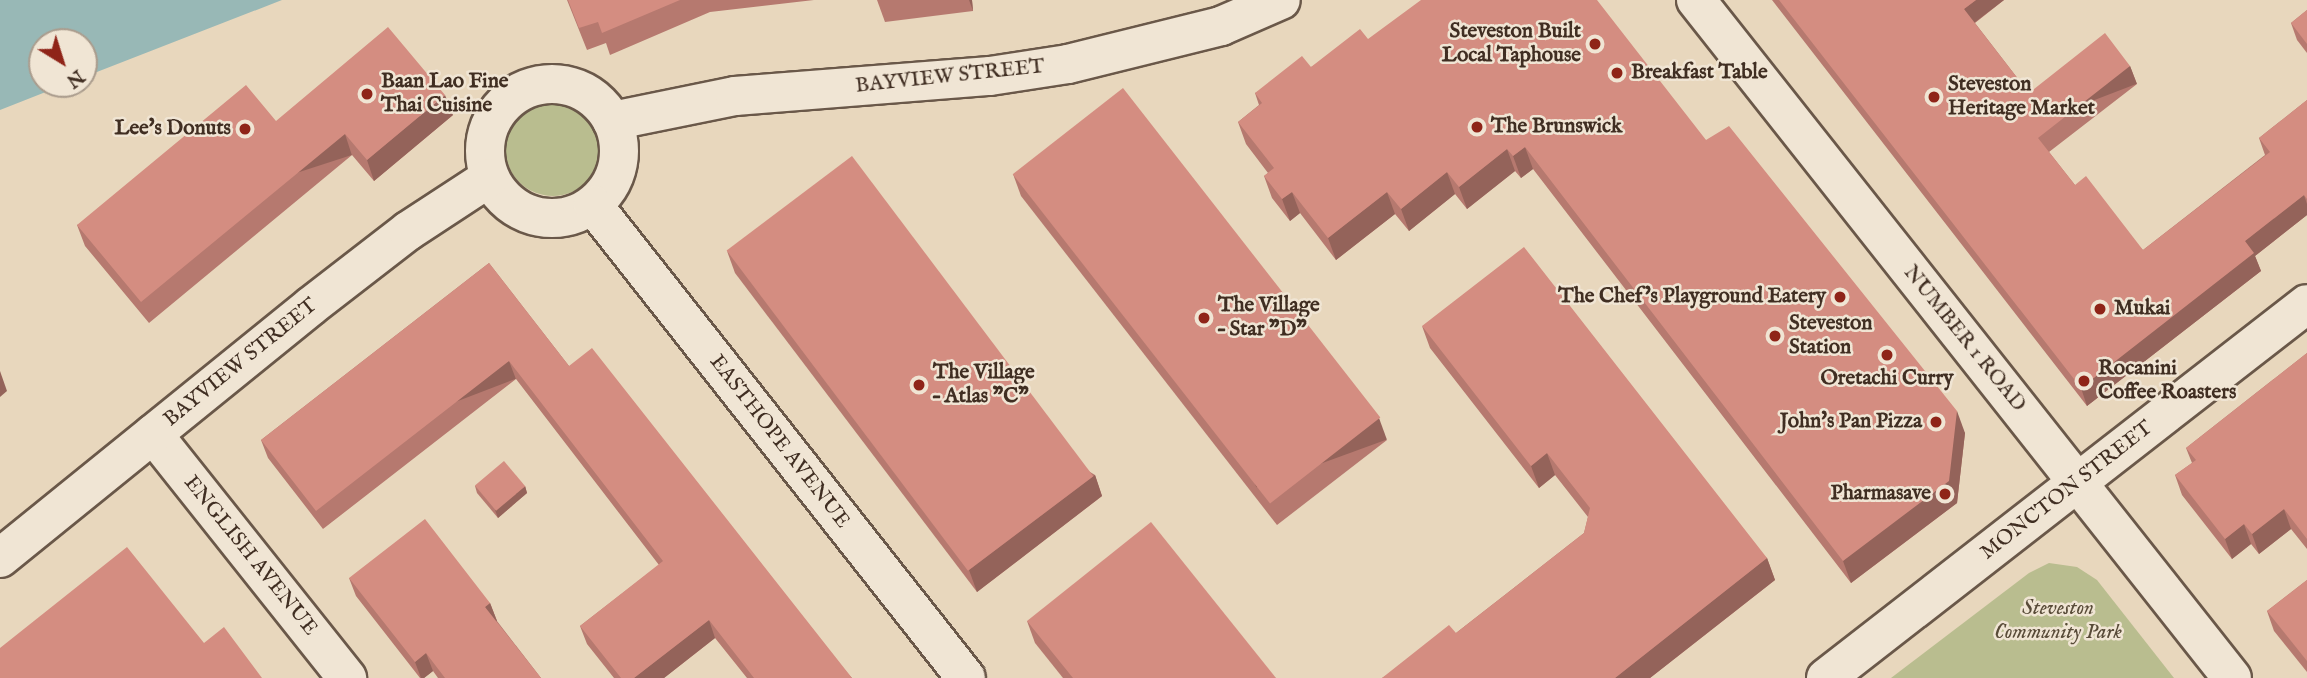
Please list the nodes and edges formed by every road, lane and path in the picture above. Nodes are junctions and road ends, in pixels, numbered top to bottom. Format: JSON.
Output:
{"nodes":[{"id":1,"x":1281,"y":0,"type":"edge"},
{"id":2,"x":1696,"y":0,"type":"edge"},
{"id":3,"x":612,"y":121,"type":"junction"},
{"id":4,"x":489,"y":178,"type":"junction"},
{"id":5,"x":593,"y":205,"type":"junction"},
{"id":6,"x":2307,"y":304,"type":"edge"},
{"id":7,"x":153,"y":434,"type":"junction"},
{"id":8,"x":2079,"y":482,"type":"junction"},
{"id":9,"x":0,"y":558,"type":"edge"},
{"id":10,"x":347,"y":678,"type":"edge"},
{"id":11,"x":966,"y":678,"type":"edge"},
{"id":12,"x":1826,"y":678,"type":"edge"},
{"id":13,"x":2232,"y":678,"type":"edge"}],
"edges":[{"from":1,"to":3,"type":"street","name":"BAYVIEW STREET"},
{"from":2,"to":8,"type":"street","name":"NUMBER 1 ROAD"},
{"from":3,"to":4,"type":"street"},
{"from":3,"to":5,"type":"street"},
{"from":4,"to":5,"type":"street"},
{"from":4,"to":7,"type":"street","name":"BAYVIEW STREET"},
{"from":5,"to":11,"type":"street","name":"EASTHOPE AVENUE"},
{"from":6,"to":8,"type":"street","name":"MONCTON STREET"},
{"from":7,"to":9,"type":"street","name":"BAYVIEW STREET"},
{"from":7,"to":10,"type":"street","name":"ENGLISH AVENUE"},
{"from":8,"to":12,"type":"street","name":"MONCTON STREET"},
{"from":8,"to":13,"type":"street","name":"NUMBER 1 ROAD"}]}
